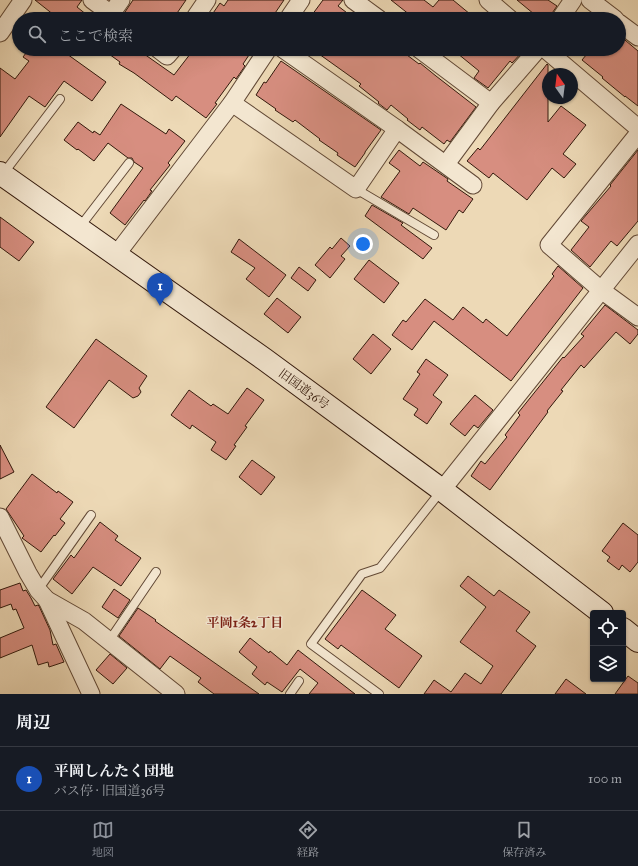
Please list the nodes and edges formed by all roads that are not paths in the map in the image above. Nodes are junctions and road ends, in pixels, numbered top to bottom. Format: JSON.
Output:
{"nodes":[{"id":1,"x":23,"y":0,"type":"edge"},
{"id":2,"x":92,"y":0,"type":"edge"},
{"id":3,"x":122,"y":0,"type":"edge"},
{"id":4,"x":207,"y":0,"type":"edge"},
{"id":5,"x":301,"y":0,"type":"edge"},
{"id":6,"x":353,"y":0,"type":"edge"},
{"id":7,"x":488,"y":0,"type":"edge"},
{"id":8,"x":573,"y":0,"type":"edge"},
{"id":9,"x":590,"y":0,"type":"edge"},
{"id":10,"x":15,"y":12,"type":"edge"},
{"id":11,"x":108,"y":12,"type":"edge"},
{"id":12,"x":117,"y":12,"type":"edge"},
{"id":13,"x":199,"y":12,"type":"edge"},
{"id":14,"x":293,"y":12,"type":"edge"},
{"id":15,"x":369,"y":12,"type":"edge"},
{"id":16,"x":502,"y":12,"type":"edge"},
{"id":17,"x":565,"y":12,"type":"edge"},
{"id":18,"x":605,"y":12,"type":"edge"},
{"id":19,"x":12,"y":16,"type":"edge"},
{"id":20,"x":626,"y":28,"type":"edge"},
{"id":21,"x":0,"y":33,"type":"edge"},
{"id":22,"x":638,"y":37,"type":"edge"},
{"id":23,"x":263,"y":56,"type":"edge"},
{"id":24,"x":293,"y":56,"type":"edge"},
{"id":25,"x":428,"y":56,"type":"edge"},
{"id":26,"x":532,"y":56,"type":"edge"},
{"id":27,"x":553,"y":56,"type":"edge"},
{"id":28,"x":60,"y":99,"type":"dead end"},
{"id":29,"x":232,"y":103,"type":"junction"},
{"id":30,"x":491,"y":103,"type":"junction"},
{"id":31,"x":638,"y":128,"type":"edge"},
{"id":32,"x":398,"y":129,"type":"junction"},
{"id":33,"x":638,"y":134,"type":"edge"},
{"id":34,"x":129,"y":163,"type":"dead end"},
{"id":35,"x":446,"y":164,"type":"junction"},
{"id":36,"x":1,"y":174,"type":"edge"},
{"id":37,"x":473,"y":185,"type":"dead end"},
{"id":38,"x":356,"y":189,"type":"junction"},
{"id":39,"x":78,"y":228,"type":"junction"},
{"id":40,"x":434,"y":235,"type":"dead end"},
{"id":41,"x":638,"y":244,"type":"edge"},
{"id":42,"x":116,"y":255,"type":"junction"},
{"id":43,"x":601,"y":290,"type":"junction"},
{"id":44,"x":638,"y":317,"type":"edge"},
{"id":45,"x":442,"y":490,"type":"junction"},
{"id":46,"x":91,"y":515,"type":"dead end"},
{"id":47,"x":0,"y":517,"type":"edge"},
{"id":48,"x":156,"y":572,"type":"dead end"},
{"id":49,"x":43,"y":595,"type":"junction"},
{"id":50,"x":598,"y":610,"type":"edge"},
{"id":51,"x":626,"y":631,"type":"edge"},
{"id":52,"x":109,"y":641,"type":"junction"},
{"id":53,"x":638,"y":641,"type":"edge"},
{"id":54,"x":299,"y":681,"type":"dead end"},
{"id":55,"x":91,"y":694,"type":"edge"},
{"id":56,"x":176,"y":694,"type":"edge"},
{"id":57,"x":290,"y":694,"type":"edge"},
{"id":58,"x":379,"y":694,"type":"edge"}],
"edges":[{"from":1,"to":10,"type":"street"},
{"from":2,"to":11,"type":"street"},
{"from":3,"to":12,"type":"street"},
{"from":4,"to":13,"type":"street"},
{"from":5,"to":14,"type":"street"},
{"from":6,"to":15,"type":"street"},
{"from":7,"to":16,"type":"street"},
{"from":8,"to":17,"type":"street"},
{"from":9,"to":18,"type":"street"},
{"from":19,"to":21,"type":"street"},
{"from":20,"to":22,"type":"street"},
{"from":23,"to":29,"type":"street"},
{"from":24,"to":32,"type":"street"},
{"from":25,"to":30,"type":"street"},
{"from":26,"to":30,"type":"street"},
{"from":27,"to":31,"type":"street"},
{"from":28,"to":36,"type":"lane"},
{"from":29,"to":38,"type":"street"},
{"from":29,"to":42,"type":"street"},
{"from":30,"to":35,"type":"street"},
{"from":32,"to":35,"type":"street"},
{"from":32,"to":38,"type":"street"},
{"from":33,"to":43,"type":"street"},
{"from":34,"to":39,"type":"lane"},
{"from":35,"to":37,"type":"street"},
{"from":36,"to":39,"type":"street","name":"旧国道36号"},
{"from":38,"to":40,"type":"lane"},
{"from":39,"to":42,"type":"street","name":"旧国道36号"},
{"from":41,"to":43,"type":"street"},
{"from":42,"to":45,"type":"street","name":"旧国道36号"},
{"from":43,"to":44,"type":"street"},
{"from":43,"to":45,"type":"street"},
{"from":45,"to":50,"type":"street","name":"旧国道36号"},
{"from":45,"to":58,"type":"lane"},
{"from":46,"to":49,"type":"lane"},
{"from":47,"to":49,"type":"street"},
{"from":48,"to":52,"type":"lane"},
{"from":49,"to":52,"type":"street"},
{"from":49,"to":55,"type":"street"},
{"from":51,"to":53,"type":"street"},
{"from":52,"to":56,"type":"street"},
{"from":54,"to":57,"type":"lane"}]}
